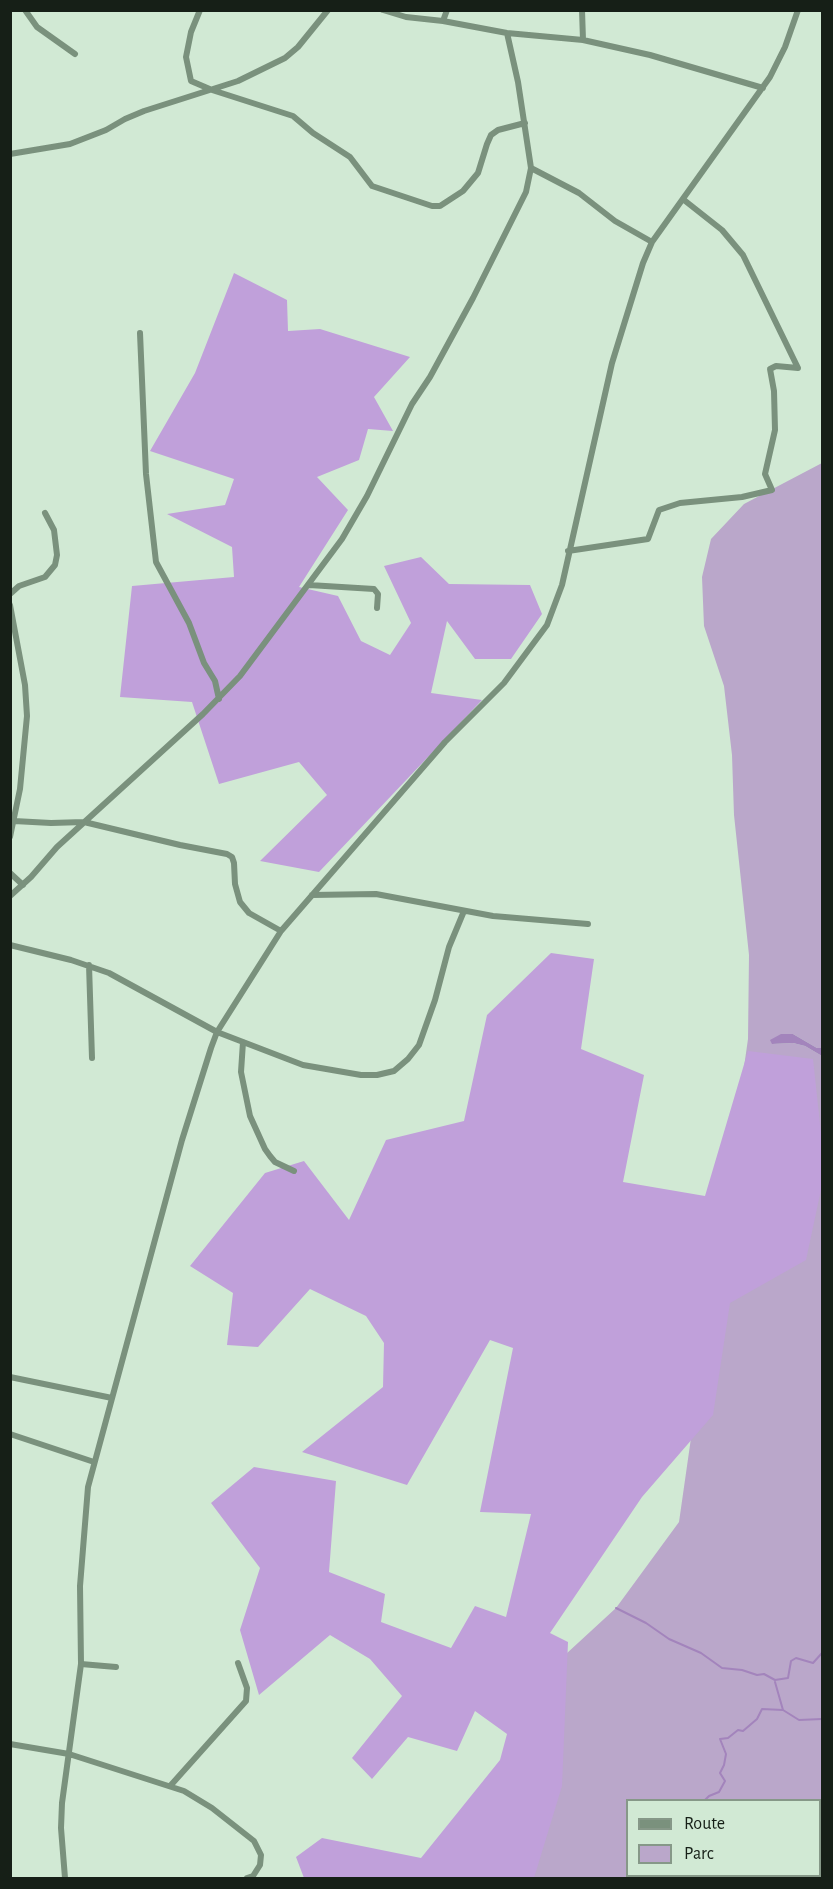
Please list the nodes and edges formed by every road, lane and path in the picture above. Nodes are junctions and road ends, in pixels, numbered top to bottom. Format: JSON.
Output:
{"nodes":[{"id":1,"x":25,"y":10,"type":"edge"},
{"id":2,"x":200,"y":10,"type":"edge"},
{"id":3,"x":328,"y":10,"type":"edge"},
{"id":4,"x":383,"y":10,"type":"edge"},
{"id":5,"x":447,"y":10,"type":"edge"},
{"id":6,"x":582,"y":10,"type":"edge"},
{"id":7,"x":798,"y":10,"type":"edge"},
{"id":8,"x":443,"y":21,"type":"junction"},
{"id":9,"x":507,"y":33,"type":"junction"},
{"id":10,"x":584,"y":40,"type":"junction"},
{"id":11,"x":75,"y":54,"type":"dead end"},
{"id":12,"x":763,"y":88,"type":"junction"},
{"id":13,"x":212,"y":90,"type":"junction"},
{"id":14,"x":525,"y":123,"type":"junction"},
{"id":15,"x":10,"y":154,"type":"edge"},
{"id":16,"x":531,"y":168,"type":"junction"},
{"id":17,"x":684,"y":200,"type":"junction"},
{"id":18,"x":652,"y":242,"type":"junction"},
{"id":19,"x":140,"y":333,"type":"dead end"},
{"id":20,"x":45,"y":513,"type":"dead end"},
{"id":21,"x":568,"y":551,"type":"junction"},
{"id":22,"x":309,"y":585,"type":"junction"},
{"id":23,"x":10,"y":594,"type":"edge"},
{"id":24,"x":10,"y":605,"type":"edge"},
{"id":25,"x":376,"y":608,"type":"dead end"},
{"id":26,"x":219,"y":699,"type":"junction"},
{"id":27,"x":15,"y":821,"type":"junction"},
{"id":28,"x":84,"y":822,"type":"junction"},
{"id":29,"x":10,"y":837,"type":"edge"},
{"id":30,"x":10,"y":873,"type":"edge"},
{"id":31,"x":23,"y":885,"type":"junction"},
{"id":32,"x":312,"y":895,"type":"junction"},
{"id":33,"x":10,"y":896,"type":"edge"},
{"id":34,"x":464,"y":911,"type":"junction"},
{"id":35,"x":588,"y":924,"type":"dead end"},
{"id":36,"x":281,"y":931,"type":"junction"},
{"id":37,"x":10,"y":945,"type":"edge"},
{"id":38,"x":89,"y":965,"type":"junction"},
{"id":39,"x":218,"y":1032,"type":"junction"},
{"id":40,"x":243,"y":1042,"type":"junction"},
{"id":41,"x":92,"y":1058,"type":"dead end"},
{"id":42,"x":294,"y":1171,"type":"dead end"},
{"id":43,"x":10,"y":1377,"type":"edge"},
{"id":44,"x":112,"y":1398,"type":"junction"},
{"id":45,"x":10,"y":1434,"type":"edge"},
{"id":46,"x":94,"y":1462,"type":"junction"},
{"id":47,"x":238,"y":1663,"type":"dead end"},
{"id":48,"x":81,"y":1664,"type":"junction"},
{"id":49,"x":116,"y":1667,"type":"dead end"},
{"id":50,"x":10,"y":1744,"type":"edge"},
{"id":51,"x":69,"y":1754,"type":"junction"},
{"id":52,"x":171,"y":1785,"type":"junction"},
{"id":53,"x":65,"y":1878,"type":"edge"},
{"id":54,"x":247,"y":1878,"type":"edge"}],
"edges":[{"from":1,"to":11,"type":"street"},
{"from":2,"to":13,"type":"street"},
{"from":3,"to":13,"type":"street"},
{"from":4,"to":8,"type":"street"},
{"from":5,"to":8,"type":"street"},
{"from":6,"to":10,"type":"street"},
{"from":7,"to":12,"type":"street"},
{"from":8,"to":9,"type":"street"},
{"from":9,"to":10,"type":"street"},
{"from":9,"to":14,"type":"street"},
{"from":10,"to":12,"type":"street"},
{"from":12,"to":17,"type":"street"},
{"from":13,"to":14,"type":"street"},
{"from":13,"to":15,"type":"street"},
{"from":14,"to":16,"type":"street"},
{"from":16,"to":18,"type":"street"},
{"from":16,"to":22,"type":"street"},
{"from":17,"to":18,"type":"street"},
{"from":17,"to":21,"type":"street"},
{"from":18,"to":21,"type":"street"},
{"from":19,"to":26,"type":"street"},
{"from":20,"to":23,"type":"street"},
{"from":21,"to":32,"type":"street"},
{"from":22,"to":25,"type":"street"},
{"from":22,"to":26,"type":"street"},
{"from":24,"to":27,"type":"street"},
{"from":26,"to":28,"type":"street"},
{"from":27,"to":28,"type":"street"},
{"from":27,"to":29,"type":"street"},
{"from":28,"to":31,"type":"street"},
{"from":28,"to":36,"type":"street"},
{"from":30,"to":31,"type":"street"},
{"from":31,"to":33,"type":"street"},
{"from":32,"to":34,"type":"street"},
{"from":32,"to":36,"type":"street"},
{"from":34,"to":35,"type":"street"},
{"from":34,"to":40,"type":"street"},
{"from":36,"to":39,"type":"street"},
{"from":37,"to":38,"type":"street"},
{"from":38,"to":39,"type":"street"},
{"from":38,"to":41,"type":"street"},
{"from":39,"to":40,"type":"street"},
{"from":39,"to":44,"type":"street"},
{"from":40,"to":42,"type":"street"},
{"from":43,"to":44,"type":"street"},
{"from":44,"to":46,"type":"street"},
{"from":45,"to":46,"type":"street"},
{"from":46,"to":48,"type":"street"},
{"from":47,"to":52,"type":"street"},
{"from":48,"to":49,"type":"street"},
{"from":48,"to":51,"type":"street"},
{"from":50,"to":51,"type":"street"},
{"from":51,"to":52,"type":"street"},
{"from":51,"to":53,"type":"street"},
{"from":52,"to":54,"type":"street"}]}
